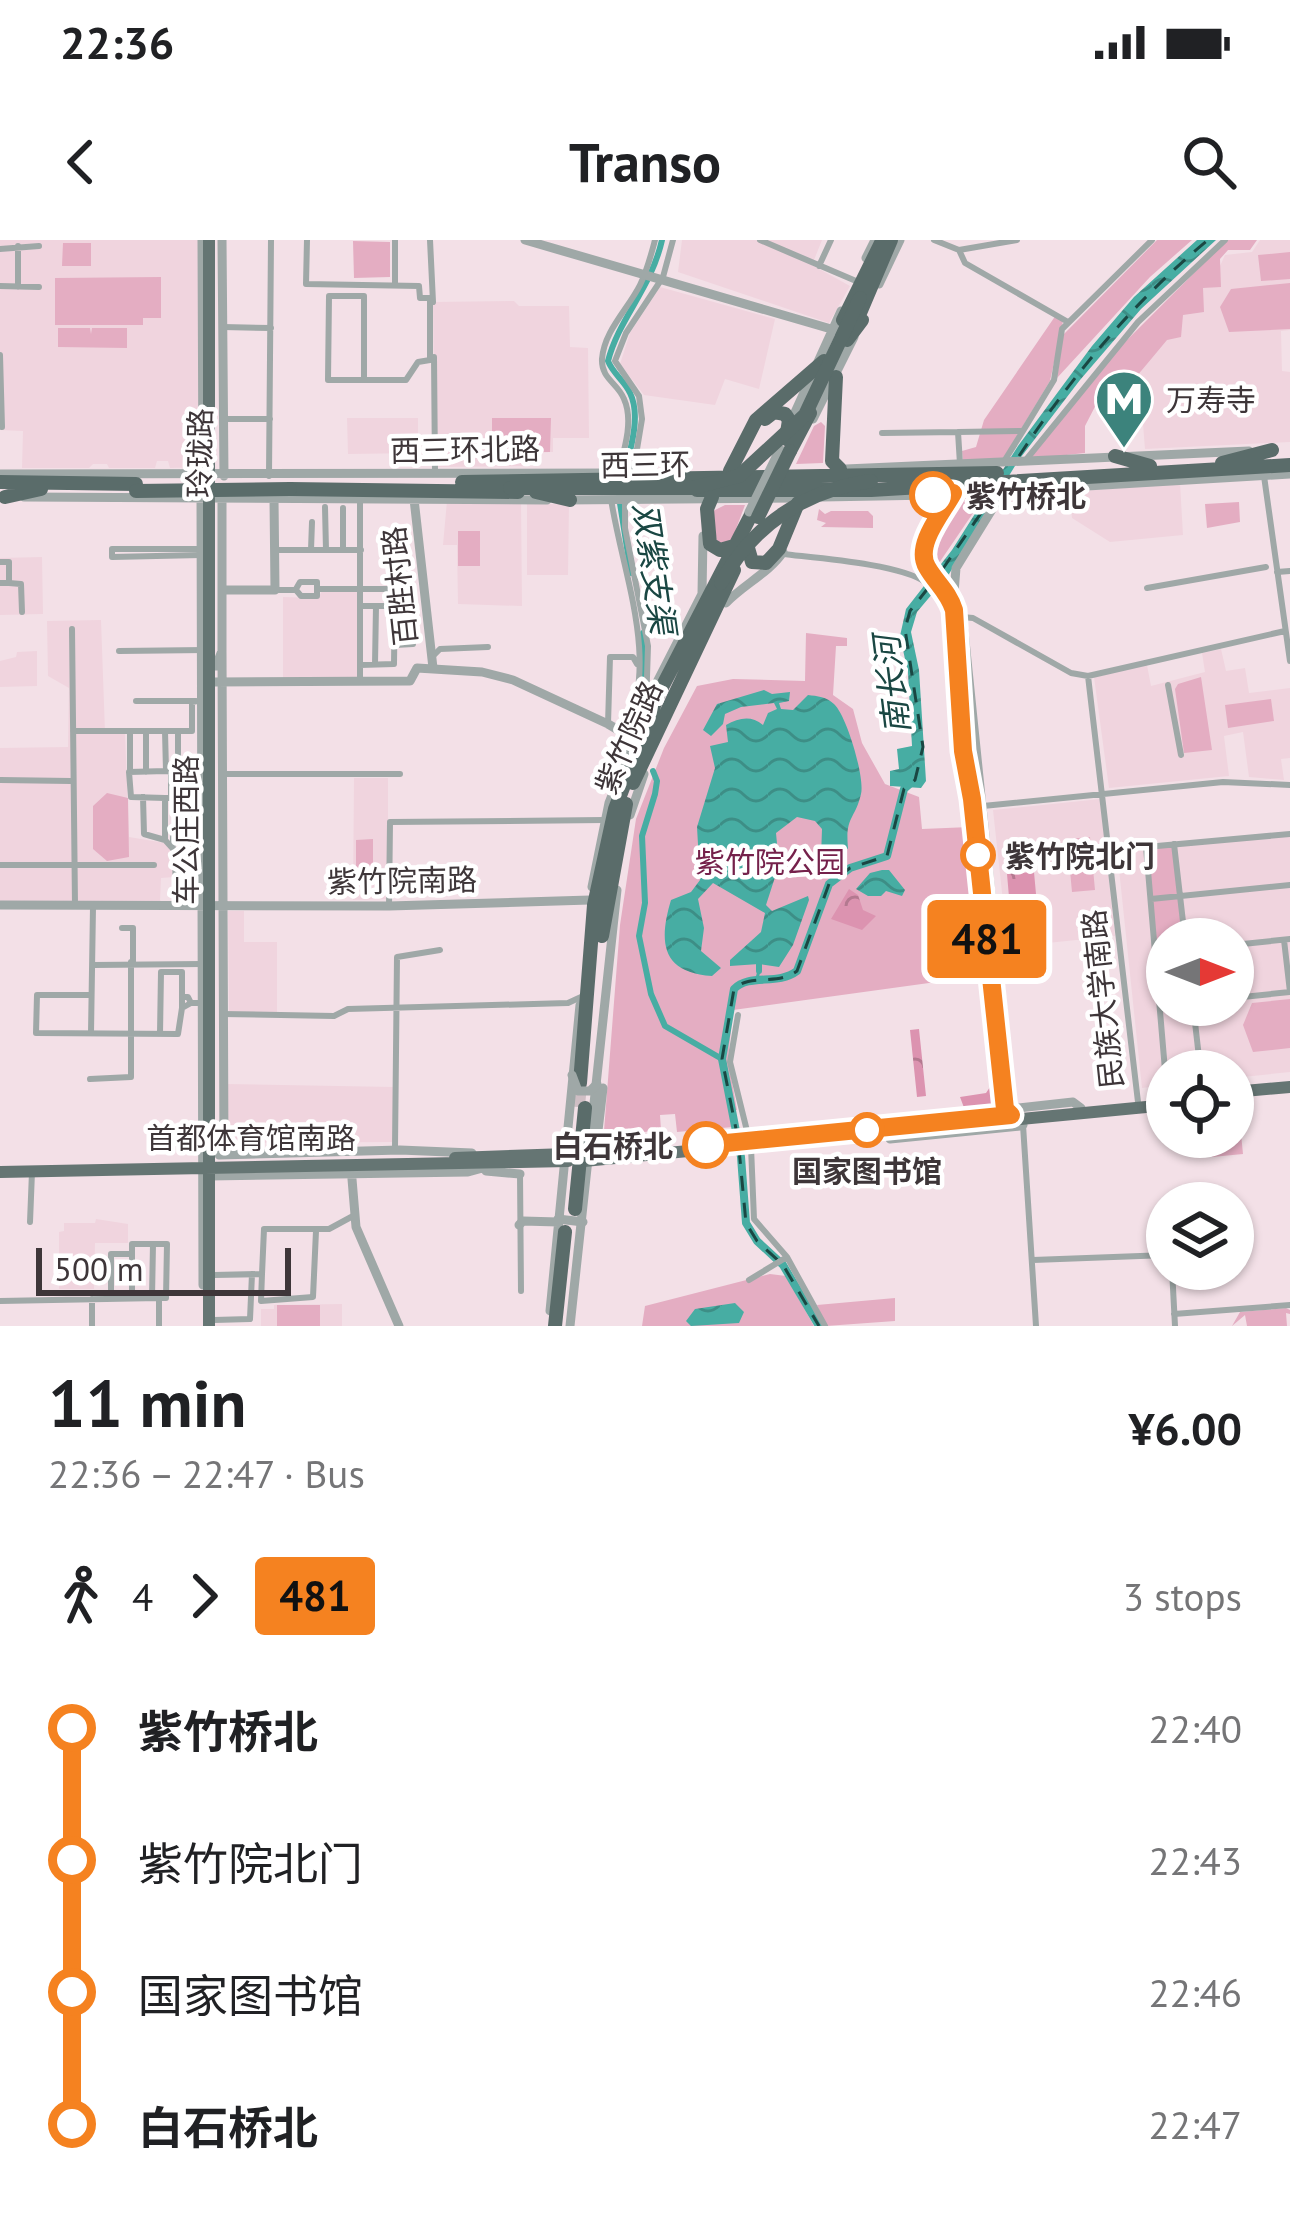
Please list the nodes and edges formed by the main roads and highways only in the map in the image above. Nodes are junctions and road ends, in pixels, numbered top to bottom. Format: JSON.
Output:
{"nodes":[{"id":1,"x":212,"y":240,"type":"edge"},
{"id":2,"x":882,"y":244,"type":"edge"},
{"id":3,"x":860,"y":288,"type":"junction"},
{"id":4,"x":839,"y":333,"type":"junction"},
{"id":5,"x":819,"y":364,"type":"junction"},
{"id":6,"x":836,"y":377,"type":"road end"},
{"id":7,"x":802,"y":424,"type":"junction"},
{"id":8,"x":1272,"y":450,"type":"road end"},
{"id":9,"x":787,"y":451,"type":"junction"},
{"id":10,"x":1115,"y":456,"type":"road end"},
{"id":11,"x":1150,"y":466,"type":"junction"},
{"id":12,"x":896,"y":467,"type":"road end"},
{"id":13,"x":1223,"y":467,"type":"junction"},
{"id":14,"x":1290,"y":468,"type":"edge"},
{"id":15,"x":840,"y":469,"type":"road end"},
{"id":16,"x":822,"y":470,"type":"road end"},
{"id":17,"x":939,"y":473,"type":"junction"},
{"id":18,"x":66,"y":475,"type":"road end"},
{"id":19,"x":1006,"y":475,"type":"junction"},
{"id":20,"x":1160,"y":481,"type":"road end"},
{"id":21,"x":621,"y":484,"type":"junction"},
{"id":22,"x":34,"y":485,"type":"junction"},
{"id":23,"x":871,"y":485,"type":"junction"},
{"id":24,"x":211,"y":486,"type":"junction"},
{"id":25,"x":290,"y":486,"type":"junction"},
{"id":26,"x":466,"y":486,"type":"junction"},
{"id":27,"x":1042,"y":487,"type":"road end"},
{"id":28,"x":1,"y":488,"type":"edge"},
{"id":29,"x":437,"y":490,"type":"junction"},
{"id":30,"x":536,"y":492,"type":"junction"},
{"id":31,"x":368,"y":497,"type":"road end"},
{"id":32,"x":712,"y":497,"type":"road end"},
{"id":33,"x":836,"y":497,"type":"road end"},
{"id":34,"x":804,"y":498,"type":"road end"},
{"id":35,"x":570,"y":500,"type":"road end"},
{"id":36,"x":739,"y":547,"type":"junction"},
{"id":37,"x":691,"y":617,"type":"road end"},
{"id":38,"x":713,"y":630,"type":"road end"},
{"id":39,"x":684,"y":659,"type":"junction"},
{"id":40,"x":629,"y":780,"type":"junction"},
{"id":41,"x":606,"y":840,"type":"junction"},
{"id":42,"x":593,"y":879,"type":"road end"},
{"id":43,"x":210,"y":905,"type":"junction"},
{"id":44,"x":597,"y":905,"type":"junction"},
{"id":45,"x":611,"y":938,"type":"road end"},
{"id":46,"x":587,"y":944,"type":"road end"},
{"id":47,"x":584,"y":1082,"type":"tunnel mouth"},
{"id":48,"x":1290,"y":1090,"type":"edge"},
{"id":49,"x":1254,"y":1093,"type":"edge"},
{"id":50,"x":1146,"y":1102,"type":"edge"},
{"id":51,"x":1146,"y":1104,"type":"edge"},
{"id":52,"x":582,"y":1107,"type":"tunnel mouth"},
{"id":53,"x":1016,"y":1117,"type":"junction"},
{"id":54,"x":917,"y":1119,"type":"road end"},
{"id":55,"x":904,"y":1126,"type":"junction"},
{"id":56,"x":748,"y":1144,"type":"junction"},
{"id":57,"x":728,"y":1146,"type":"junction"},
{"id":58,"x":577,"y":1154,"type":"junction"},
{"id":59,"x":211,"y":1164,"type":"junction"},
{"id":60,"x":0,"y":1168,"type":"edge"},
{"id":61,"x":210,"y":1324,"type":"edge"},
{"id":62,"x":559,"y":1326,"type":"edge"}],
"edges":[{"from":1,"to":24,"type":"main road","name":"玲珑路"},
{"from":2,"to":3,"type":"highway"},
{"from":3,"to":4,"type":"highway","name":"紫竹院路"},
{"from":3,"to":4,"type":"highway"},
{"from":3,"to":26,"type":"highway","bridge":true},
{"from":4,"to":5,"type":"highway","name":"紫竹院路"},
{"from":4,"to":7,"type":"highway","name":"紫竹院路"},
{"from":5,"to":7,"type":"highway"},
{"from":5,"to":9,"type":"highway","name":"紫竹院路"},
{"from":6,"to":15,"type":"highway"},
{"from":7,"to":9,"type":"highway","name":"紫竹院路"},
{"from":7,"to":16,"type":"highway"},
{"from":8,"to":13,"type":"highway"},
{"from":9,"to":36,"type":"highway","name":"紫竹院路","bridge":true},
{"from":10,"to":11,"type":"highway"},
{"from":11,"to":13,"type":"highway","name":"西三环"},
{"from":11,"to":19,"type":"highway","name":"西三环"},
{"from":12,"to":17,"type":"highway"},
{"from":13,"to":14,"type":"highway","name":"西三环"},
{"from":13,"to":19,"type":"highway","name":"西三环"},
{"from":13,"to":20,"type":"highway"},
{"from":17,"to":19,"type":"highway","name":"西三环"},
{"from":17,"to":21,"type":"highway","name":"西三环"},
{"from":18,"to":22,"type":"highway"},
{"from":19,"to":23,"type":"highway"},
{"from":19,"to":27,"type":"highway"},
{"from":21,"to":23,"type":"highway","name":"西三环"},
{"from":21,"to":26,"type":"highway","name":"西三环"},
{"from":21,"to":30,"type":"highway","name":"西三环"},
{"from":22,"to":25,"type":"highway","name":"西三环","bridge":true},
{"from":22,"to":28,"type":"highway","name":"西三环"},
{"from":23,"to":33,"type":"highway"},
{"from":23,"to":40,"type":"highway","bridge":true},
{"from":24,"to":43,"type":"main road","name":"车公庄西路"},
{"from":24,"to":43,"type":"main road","name":"车公庄西路"},
{"from":25,"to":26,"type":"highway","name":"西三环"},
{"from":25,"to":29,"type":"highway","name":"西三环"},
{"from":26,"to":29,"type":"highway","name":"西三环"},
{"from":26,"to":30,"type":"highway","name":"西三环"},
{"from":29,"to":31,"type":"highway"},
{"from":30,"to":35,"type":"highway"},
{"from":32,"to":36,"type":"highway"},
{"from":34,"to":36,"type":"highway"},
{"from":36,"to":39,"type":"highway","name":"紫竹院路"},
{"from":37,"to":39,"type":"highway"},
{"from":38,"to":39,"type":"highway"},
{"from":39,"to":40,"type":"highway","name":"紫竹院路"},
{"from":40,"to":41,"type":"highway","name":"紫竹院路"},
{"from":40,"to":44,"type":"highway","name":"紫竹院路"},
{"from":41,"to":42,"type":"highway"},
{"from":41,"to":44,"type":"highway","name":"紫竹院路"},
{"from":43,"to":59,"type":"main road","name":"车公庄西路"},
{"from":44,"to":45,"type":"highway"},
{"from":44,"to":46,"type":"highway"},
{"from":44,"to":47,"type":"highway","name":"紫竹院路"},
{"from":48,"to":49,"type":"main road"},
{"from":50,"to":53,"type":"main road"},
{"from":51,"to":53,"type":"main road"},
{"from":52,"to":58,"type":"highway"},
{"from":53,"to":55,"type":"main road"},
{"from":53,"to":56,"type":"main road"},
{"from":54,"to":55,"type":"main road"},
{"from":55,"to":56,"type":"main road"},
{"from":56,"to":57,"type":"main road","bridge":true},
{"from":57,"to":58,"type":"main road","name":"首都体育馆南路"},
{"from":57,"to":58,"type":"main road"},
{"from":58,"to":59,"type":"main road","name":"首都体育馆南路"},
{"from":58,"to":62,"type":"highway"},
{"from":59,"to":60,"type":"main road","name":"首都体育馆南路"},
{"from":59,"to":60,"type":"main road","name":"首都体育馆南路"},
{"from":59,"to":61,"type":"main road","name":"车公庄西路"},
{"from":59,"to":61,"type":"main road","name":"车公庄西路"}]}
